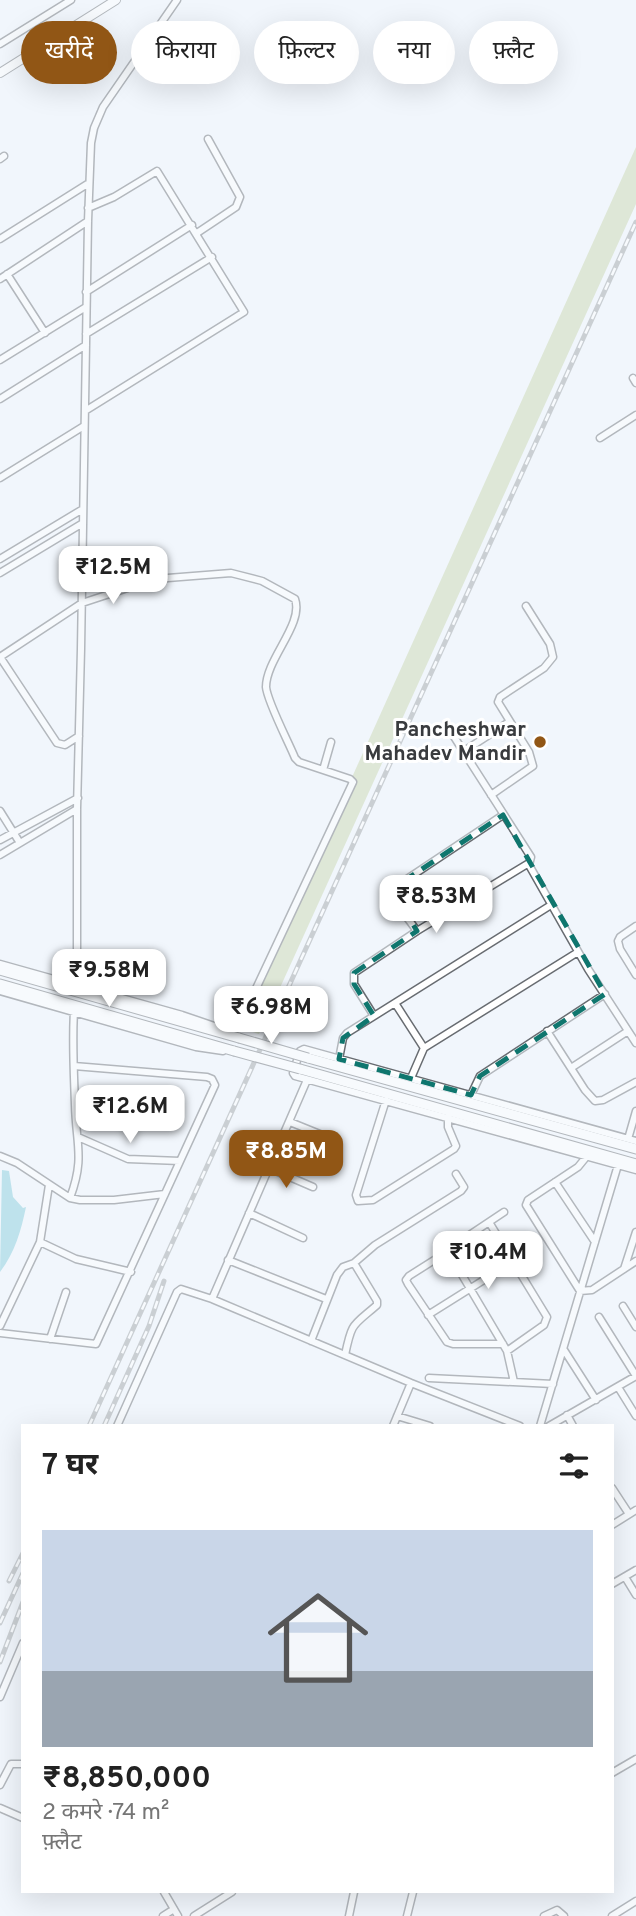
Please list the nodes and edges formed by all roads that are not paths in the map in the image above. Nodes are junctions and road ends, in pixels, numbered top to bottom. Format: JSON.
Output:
{"nodes":[{"id":1,"x":69,"y":0,"type":"edge"},
{"id":2,"x":116,"y":0,"type":"edge"},
{"id":3,"x":177,"y":0,"type":"edge"},
{"id":4,"x":0,"y":44,"type":"edge"},
{"id":5,"x":0,"y":74,"type":"edge"},
{"id":6,"x":208,"y":139,"type":"dead end"},
{"id":7,"x":89,"y":183,"type":"junction"},
{"id":8,"x":88,"y":208,"type":"junction"},
{"id":9,"x":88,"y":221,"type":"junction"},
{"id":10,"x":192,"y":225,"type":"junction"},
{"id":11,"x":197,"y":233,"type":"junction"},
{"id":12,"x":0,"y":239,"type":"edge"},
{"id":13,"x":212,"y":257,"type":"junction"},
{"id":14,"x":7,"y":274,"type":"junction"},
{"id":15,"x":0,"y":279,"type":"edge"},
{"id":16,"x":86,"y":292,"type":"junction"},
{"id":17,"x":86,"y":307,"type":"junction"},
{"id":18,"x":45,"y":332,"type":"junction"},
{"id":19,"x":86,"y":334,"type":"junction"},
{"id":20,"x":86,"y":345,"type":"junction"},
{"id":21,"x":0,"y":360,"type":"edge"},
{"id":22,"x":0,"y":399,"type":"edge"},
{"id":23,"x":85,"y":411,"type":"junction"},
{"id":24,"x":636,"y":415,"type":"edge"},
{"id":25,"x":84,"y":426,"type":"junction"},
{"id":26,"x":600,"y":438,"type":"dead end"},
{"id":27,"x":0,"y":478,"type":"edge"},
{"id":28,"x":83,"y":509,"type":"junction"},
{"id":29,"x":83,"y":523,"type":"junction"},
{"id":30,"x":0,"y":559,"type":"edge"},
{"id":31,"x":0,"y":573,"type":"edge"},
{"id":32,"x":82,"y":603,"type":"junction"},
{"id":33,"x":526,"y":606,"type":"dead end"},
{"id":34,"x":0,"y":657,"type":"edge"},
{"id":35,"x":509,"y":722,"type":"junction"},
{"id":36,"x":450,"y":732,"type":"dead end"},
{"id":37,"x":79,"y":736,"type":"junction"},
{"id":38,"x":331,"y":742,"type":"dead end"},
{"id":39,"x":464,"y":751,"type":"junction"},
{"id":40,"x":323,"y":770,"type":"junction"},
{"id":41,"x":491,"y":795,"type":"junction"},
{"id":42,"x":78,"y":798,"type":"junction"},
{"id":43,"x":77,"y":809,"type":"junction"},
{"id":44,"x":0,"y":811,"type":"edge"},
{"id":45,"x":503,"y":815,"type":"junction"},
{"id":46,"x":14,"y":833,"type":"junction"},
{"id":47,"x":1,"y":838,"type":"edge"},
{"id":48,"x":20,"y":843,"type":"junction"},
{"id":49,"x":9,"y":850,"type":"junction"},
{"id":50,"x":0,"y":855,"type":"edge"},
{"id":51,"x":529,"y":863,"type":"junction"},
{"id":52,"x":551,"y":905,"type":"junction"},
{"id":53,"x":636,"y":926,"type":"edge"},
{"id":54,"x":418,"y":930,"type":"junction"},
{"id":55,"x":578,"y":952,"type":"junction"},
{"id":56,"x":0,"y":964,"type":"edge"},
{"id":57,"x":0,"y":971,"type":"edge"},
{"id":58,"x":636,"y":975,"type":"edge"},
{"id":59,"x":0,"y":984,"type":"edge"},
{"id":60,"x":78,"y":985,"type":"junction"},
{"id":61,"x":0,"y":991,"type":"edge"},
{"id":62,"x":605,"y":994,"type":"junction"},
{"id":63,"x":395,"y":1003,"type":"junction"},
{"id":64,"x":74,"y":1011,"type":"junction"},
{"id":65,"x":374,"y":1016,"type":"junction"},
{"id":66,"x":547,"y":1031,"type":"junction"},
{"id":67,"x":628,"y":1031,"type":"junction"},
{"id":68,"x":231,"y":1034,"type":"junction"},
{"id":69,"x":636,"y":1043,"type":"edge"},
{"id":70,"x":424,"y":1048,"type":"junction"},
{"id":71,"x":231,"y":1051,"type":"junction"},
{"id":72,"x":340,"y":1059,"type":"junction"},
{"id":73,"x":74,"y":1066,"type":"junction"},
{"id":74,"x":571,"y":1069,"type":"junction"},
{"id":75,"x":411,"y":1079,"type":"junction"},
{"id":76,"x":307,"y":1080,"type":"junction"},
{"id":77,"x":636,"y":1082,"type":"edge"},
{"id":78,"x":471,"y":1095,"type":"junction"},
{"id":79,"x":386,"y":1100,"type":"junction"},
{"id":80,"x":636,"y":1111,"type":"edge"},
{"id":81,"x":449,"y":1118,"type":"junction"},
{"id":82,"x":290,"y":1122,"type":"junction"},
{"id":83,"x":78,"y":1137,"type":"junction"},
{"id":84,"x":332,"y":1139,"type":"dead end"},
{"id":85,"x":628,"y":1139,"type":"junction"},
{"id":86,"x":636,"y":1141,"type":"edge"},
{"id":87,"x":636,"y":1149,"type":"edge"},
{"id":88,"x":0,"y":1156,"type":"edge"},
{"id":89,"x":587,"y":1156,"type":"junction"},
{"id":90,"x":180,"y":1161,"type":"junction"},
{"id":91,"x":636,"y":1164,"type":"edge"},
{"id":92,"x":618,"y":1165,"type":"junction"},
{"id":93,"x":269,"y":1168,"type":"junction"},
{"id":94,"x":636,"y":1170,"type":"edge"},
{"id":95,"x":456,"y":1174,"type":"dead end"},
{"id":96,"x":555,"y":1182,"type":"junction"},
{"id":97,"x":49,"y":1185,"type":"junction"},
{"id":98,"x":313,"y":1187,"type":"dead end"},
{"id":99,"x":165,"y":1194,"type":"junction"},
{"id":100,"x":70,"y":1198,"type":"junction"},
{"id":101,"x":504,"y":1212,"type":"dead end"},
{"id":102,"x":249,"y":1213,"type":"junction"},
{"id":103,"x":489,"y":1222,"type":"junction"},
{"id":104,"x":636,"y":1232,"type":"edge"},
{"id":105,"x":303,"y":1238,"type":"dead end"},
{"id":106,"x":40,"y":1242,"type":"junction"},
{"id":107,"x":595,"y":1242,"type":"junction"},
{"id":108,"x":450,"y":1250,"type":"junction"},
{"id":109,"x":228,"y":1260,"type":"junction"},
{"id":110,"x":514,"y":1261,"type":"junction"},
{"id":111,"x":636,"y":1261,"type":"edge"},
{"id":112,"x":354,"y":1263,"type":"junction"},
{"id":113,"x":624,"y":1269,"type":"junction"},
{"id":114,"x":131,"y":1272,"type":"junction"},
{"id":115,"x":470,"y":1288,"type":"junction"},
{"id":116,"x":580,"y":1291,"type":"junction"},
{"id":117,"x":66,"y":1292,"type":"dead end"},
{"id":118,"x":212,"y":1299,"type":"junction"},
{"id":119,"x":326,"y":1299,"type":"junction"},
{"id":120,"x":623,"y":1306,"type":"dead end"},
{"id":121,"x":428,"y":1315,"type":"junction"},
{"id":122,"x":599,"y":1317,"type":"dead end"},
{"id":123,"x":0,"y":1326,"type":"edge"},
{"id":124,"x":636,"y":1327,"type":"edge"},
{"id":125,"x":0,"y":1333,"type":"edge"},
{"id":126,"x":50,"y":1339,"type":"junction"},
{"id":127,"x":311,"y":1340,"type":"junction"},
{"id":128,"x":505,"y":1347,"type":"junction"},
{"id":129,"x":564,"y":1350,"type":"junction"},
{"id":130,"x":345,"y":1355,"type":"junction"},
{"id":131,"x":636,"y":1376,"type":"edge"},
{"id":132,"x":429,"y":1378,"type":"dead end"},
{"id":133,"x":514,"y":1382,"type":"junction"},
{"id":134,"x":411,"y":1383,"type":"junction"},
{"id":135,"x":553,"y":1384,"type":"junction"},
{"id":136,"x":618,"y":1387,"type":"junction"},
{"id":137,"x":596,"y":1400,"type":"junction"},
{"id":138,"x":567,"y":1415,"type":"junction"},
{"id":139,"x":397,"y":1416,"type":"junction"},
{"id":140,"x":636,"y":1416,"type":"edge"},
{"id":141,"x":118,"y":1424,"type":"edge"},
{"id":142,"x":394,"y":1424,"type":"edge"},
{"id":143,"x":423,"y":1424,"type":"edge"},
{"id":144,"x":515,"y":1424,"type":"edge"},
{"id":145,"x":541,"y":1424,"type":"edge"},
{"id":146,"x":552,"y":1424,"type":"edge"},
{"id":147,"x":572,"y":1424,"type":"edge"},
{"id":148,"x":614,"y":1491,"type":"edge"},
{"id":149,"x":636,"y":1510,"type":"edge"},
{"id":150,"x":629,"y":1514,"type":"junction"},
{"id":151,"x":614,"y":1524,"type":"edge"},
{"id":152,"x":636,"y":1570,"type":"edge"},
{"id":153,"x":625,"y":1577,"type":"junction"},
{"id":154,"x":614,"y":1583,"type":"edge"},
{"id":155,"x":636,"y":1595,"type":"edge"},
{"id":156,"x":21,"y":1648,"type":"edge"},
{"id":157,"x":0,"y":1696,"type":"edge"},
{"id":158,"x":636,"y":1759,"type":"edge"},
{"id":159,"x":21,"y":1764,"type":"edge"},
{"id":160,"x":614,"y":1772,"type":"edge"},
{"id":161,"x":0,"y":1785,"type":"edge"},
{"id":162,"x":0,"y":1808,"type":"edge"},
{"id":163,"x":21,"y":1817,"type":"edge"},
{"id":164,"x":165,"y":1893,"type":"edge"},
{"id":165,"x":230,"y":1893,"type":"edge"},
{"id":166,"x":354,"y":1893,"type":"edge"},
{"id":167,"x":413,"y":1893,"type":"edge"},
{"id":168,"x":636,"y":1901,"type":"edge"},
{"id":169,"x":174,"y":1909,"type":"junction"},
{"id":170,"x":163,"y":1916,"type":"edge"},
{"id":171,"x":178,"y":1916,"type":"edge"},
{"id":172,"x":194,"y":1916,"type":"edge"},
{"id":173,"x":349,"y":1916,"type":"edge"},
{"id":174,"x":407,"y":1916,"type":"edge"},
{"id":175,"x":544,"y":1916,"type":"edge"},
{"id":176,"x":564,"y":1916,"type":"edge"},
{"id":177,"x":612,"y":1916,"type":"edge"}],
"edges":[{"from":1,"to":4,"type":"street"},
{"from":2,"to":5,"type":"street"},
{"from":3,"to":7,"type":"street"},
{"from":6,"to":11,"type":"street"},
{"from":7,"to":8,"type":"street"},
{"from":7,"to":12,"type":"street"},
{"from":8,"to":9,"type":"street"},
{"from":8,"to":10,"type":"street"},
{"from":9,"to":14,"type":"street"},
{"from":9,"to":16,"type":"street"},
{"from":10,"to":11,"type":"street"},
{"from":10,"to":16,"type":"street"},
{"from":11,"to":13,"type":"street"},
{"from":13,"to":19,"type":"street"},
{"from":13,"to":23,"type":"street"},
{"from":14,"to":15,"type":"street"},
{"from":14,"to":18,"type":"street"},
{"from":16,"to":17,"type":"street"},
{"from":17,"to":18,"type":"street"},
{"from":17,"to":19,"type":"street"},
{"from":18,"to":21,"type":"street"},
{"from":19,"to":20,"type":"street"},
{"from":20,"to":22,"type":"street"},
{"from":20,"to":23,"type":"street"},
{"from":23,"to":25,"type":"street"},
{"from":24,"to":26,"type":"street"},
{"from":25,"to":27,"type":"street"},
{"from":25,"to":28,"type":"street"},
{"from":28,"to":29,"type":"street"},
{"from":28,"to":30,"type":"street"},
{"from":29,"to":31,"type":"street"},
{"from":29,"to":32,"type":"street"},
{"from":32,"to":34,"type":"street"},
{"from":32,"to":37,"type":"street"},
{"from":32,"to":40,"type":"street"},
{"from":33,"to":35,"type":"street"},
{"from":34,"to":37,"type":"street"},
{"from":35,"to":39,"type":"street"},
{"from":35,"to":41,"type":"street"},
{"from":36,"to":39,"type":"street"},
{"from":37,"to":42,"type":"street"},
{"from":38,"to":40,"type":"street"},
{"from":39,"to":41,"type":"street"},
{"from":40,"to":68,"type":"street"},
{"from":41,"to":45,"type":"street"},
{"from":42,"to":43,"type":"street"},
{"from":42,"to":46,"type":"street"},
{"from":43,"to":48,"type":"street"},
{"from":43,"to":60,"type":"street"},
{"from":44,"to":46,"type":"street"},
{"from":45,"to":51,"type":"street"},
{"from":45,"to":54,"type":"street"},
{"from":46,"to":47,"type":"street"},
{"from":46,"to":48,"type":"street"},
{"from":47,"to":49,"type":"street"},
{"from":48,"to":49,"type":"street"},
{"from":49,"to":50,"type":"street"},
{"from":51,"to":52,"type":"street"},
{"from":51,"to":54,"type":"street"},
{"from":52,"to":55,"type":"street"},
{"from":52,"to":63,"type":"street"},
{"from":53,"to":58,"type":"street"},
{"from":54,"to":65,"type":"street"},
{"from":55,"to":62,"type":"street"},
{"from":55,"to":70,"type":"street"},
{"from":56,"to":60,"type":"street"},
{"from":57,"to":68,"type":"main road"},
{"from":59,"to":71,"type":"main road"},
{"from":60,"to":68,"type":"street"},
{"from":61,"to":64,"type":"street"},
{"from":62,"to":66,"type":"street"},
{"from":62,"to":67,"type":"street"},
{"from":63,"to":65,"type":"street"},
{"from":63,"to":70,"type":"street"},
{"from":64,"to":71,"type":"street"},
{"from":64,"to":73,"type":"street"},
{"from":65,"to":72,"type":"street"},
{"from":66,"to":74,"type":"street"},
{"from":66,"to":78,"type":"street"},
{"from":67,"to":69,"type":"street"},
{"from":67,"to":74,"type":"street"},
{"from":68,"to":87,"type":"main road","bridge":true},
{"from":70,"to":75,"type":"street"},
{"from":71,"to":91,"type":"main road","bridge":true},
{"from":72,"to":75,"type":"street"},
{"from":72,"to":76,"type":"street"},
{"from":73,"to":83,"type":"street"},
{"from":73,"to":90,"type":"street"},
{"from":74,"to":77,"type":"street"},
{"from":75,"to":78,"type":"street"},
{"from":76,"to":79,"type":"street"},
{"from":76,"to":82,"type":"street"},
{"from":78,"to":85,"type":"street"},
{"from":79,"to":81,"type":"street"},
{"from":79,"to":81,"type":"street"},
{"from":80,"to":85,"type":"street"},
{"from":81,"to":89,"type":"street"},
{"from":82,"to":84,"type":"street"},
{"from":82,"to":93,"type":"street"},
{"from":83,"to":90,"type":"street"},
{"from":83,"to":100,"type":"street"},
{"from":85,"to":86,"type":"street"},
{"from":88,"to":97,"type":"street"},
{"from":89,"to":92,"type":"street"},
{"from":89,"to":96,"type":"street"},
{"from":90,"to":99,"type":"street"},
{"from":92,"to":94,"type":"street"},
{"from":92,"to":107,"type":"street"},
{"from":93,"to":98,"type":"street"},
{"from":93,"to":102,"type":"street"},
{"from":95,"to":112,"type":"street"},
{"from":96,"to":107,"type":"street"},
{"from":96,"to":116,"type":"street"},
{"from":97,"to":100,"type":"street"},
{"from":97,"to":106,"type":"street"},
{"from":99,"to":100,"type":"street"},
{"from":99,"to":114,"type":"street"},
{"from":101,"to":103,"type":"street"},
{"from":102,"to":105,"type":"street"},
{"from":102,"to":109,"type":"street"},
{"from":103,"to":108,"type":"street"},
{"from":103,"to":110,"type":"street"},
{"from":104,"to":113,"type":"street"},
{"from":106,"to":114,"type":"street"},
{"from":106,"to":123,"type":"street"},
{"from":107,"to":116,"type":"street"},
{"from":108,"to":115,"type":"street"},
{"from":108,"to":121,"type":"street"},
{"from":109,"to":118,"type":"street"},
{"from":109,"to":119,"type":"street"},
{"from":110,"to":115,"type":"street"},
{"from":110,"to":128,"type":"street"},
{"from":111,"to":113,"type":"street"},
{"from":112,"to":119,"type":"street"},
{"from":112,"to":130,"type":"street"},
{"from":113,"to":116,"type":"street"},
{"from":114,"to":126,"type":"street"},
{"from":115,"to":121,"type":"street"},
{"from":115,"to":128,"type":"street"},
{"from":116,"to":129,"type":"street"},
{"from":117,"to":126,"type":"street"},
{"from":118,"to":127,"type":"street"},
{"from":118,"to":141,"type":"street"},
{"from":119,"to":127,"type":"street"},
{"from":120,"to":124,"type":"street"},
{"from":121,"to":128,"type":"street"},
{"from":122,"to":131,"type":"street"},
{"from":125,"to":126,"type":"street"},
{"from":127,"to":130,"type":"street"},
{"from":128,"to":133,"type":"street"},
{"from":129,"to":135,"type":"street"},
{"from":129,"to":137,"type":"street"},
{"from":130,"to":134,"type":"street"},
{"from":131,"to":136,"type":"street"},
{"from":132,"to":133,"type":"street"},
{"from":133,"to":135,"type":"street"},
{"from":134,"to":139,"type":"street"},
{"from":134,"to":144,"type":"street"},
{"from":135,"to":145,"type":"street"},
{"from":136,"to":137,"type":"street"},
{"from":136,"to":140,"type":"street"},
{"from":137,"to":138,"type":"street"},
{"from":138,"to":146,"type":"street"},
{"from":138,"to":147,"type":"street"},
{"from":139,"to":142,"type":"street"},
{"from":139,"to":143,"type":"street"},
{"from":148,"to":150,"type":"street"},
{"from":149,"to":150,"type":"street"},
{"from":150,"to":151,"type":"street"},
{"from":152,"to":153,"type":"street"},
{"from":153,"to":154,"type":"street"},
{"from":153,"to":155,"type":"street"},
{"from":156,"to":157,"type":"street"},
{"from":158,"to":160,"type":"street"},
{"from":159,"to":161,"type":"street"},
{"from":162,"to":163,"type":"street"},
{"from":164,"to":169,"type":"street"},
{"from":165,"to":172,"type":"street"},
{"from":166,"to":173,"type":"street"},
{"from":167,"to":174,"type":"street"},
{"from":168,"to":177,"type":"street"},
{"from":169,"to":170,"type":"street"},
{"from":169,"to":171,"type":"street"},
{"from":175,"to":176,"type":"street"}]}
